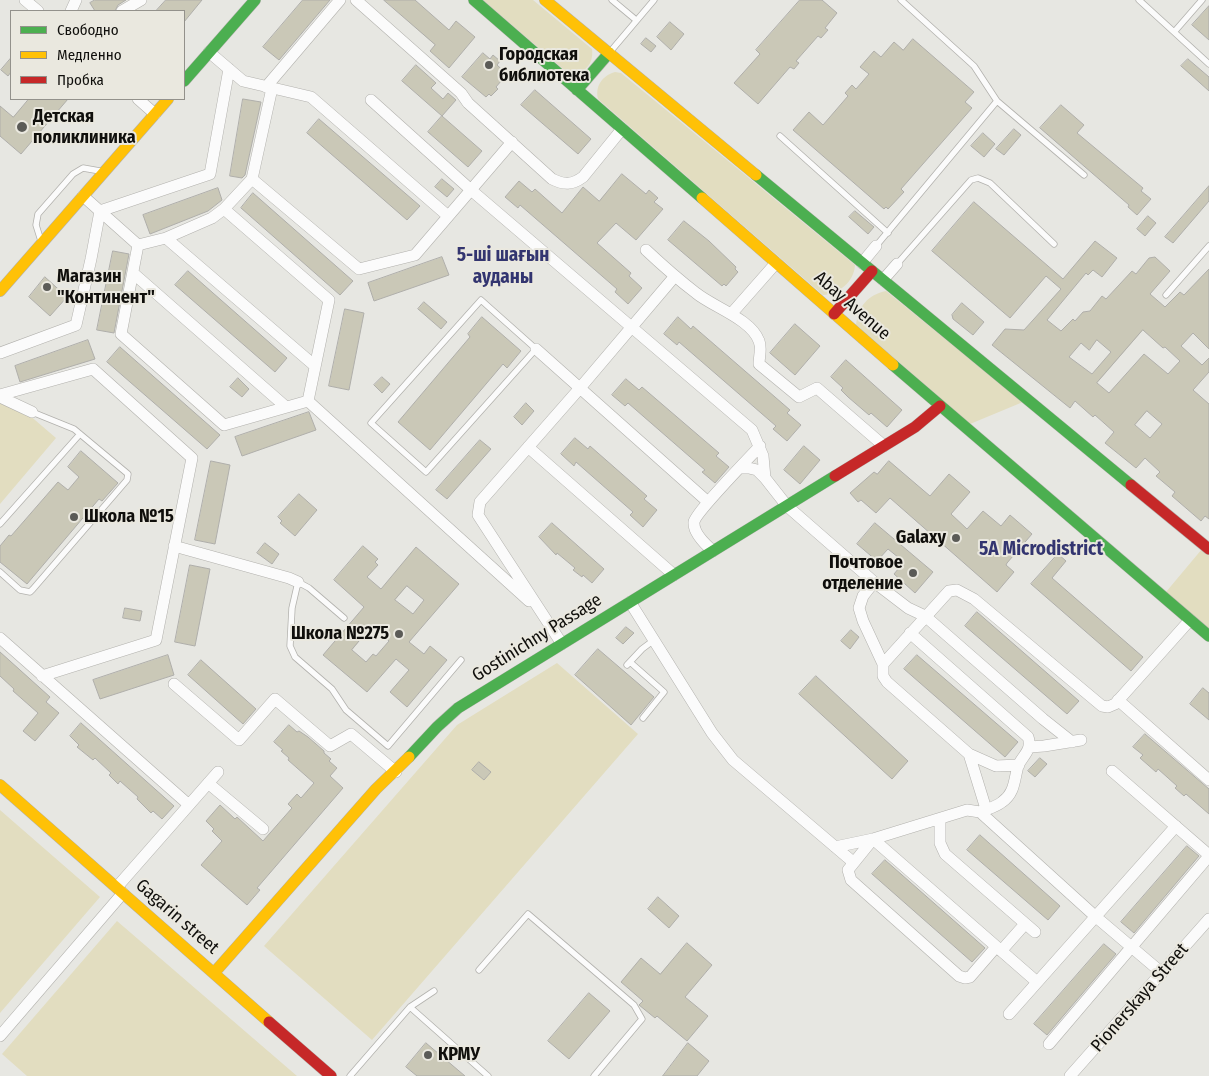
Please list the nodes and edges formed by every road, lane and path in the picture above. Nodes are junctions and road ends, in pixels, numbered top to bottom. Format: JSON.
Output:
{"nodes":[{"id":1,"x":25,"y":0,"type":"edge"},
{"id":2,"x":141,"y":0,"type":"edge"},
{"id":3,"x":254,"y":0,"type":"edge"},
{"id":4,"x":340,"y":0,"type":"edge"},
{"id":5,"x":356,"y":0,"type":"edge"},
{"id":6,"x":474,"y":0,"type":"edge"},
{"id":7,"x":545,"y":0,"type":"edge"},
{"id":8,"x":612,"y":0,"type":"edge"},
{"id":9,"x":654,"y":0,"type":"edge"},
{"id":10,"x":901,"y":0,"type":"edge"},
{"id":11,"x":1139,"y":0,"type":"edge"},
{"id":12,"x":1202,"y":0,"type":"edge"},
{"id":13,"x":37,"y":10,"type":"edge"},
{"id":14,"x":124,"y":10,"type":"edge"},
{"id":15,"x":636,"y":20,"type":"junction"},
{"id":16,"x":1175,"y":31,"type":"junction"},
{"id":17,"x":209,"y":52,"type":"junction"},
{"id":18,"x":609,"y":53,"type":"junction"},
{"id":19,"x":1209,"y":64,"type":"edge"},
{"id":20,"x":229,"y":69,"type":"junction"},
{"id":21,"x":185,"y":80,"type":"edge"},
{"id":22,"x":269,"y":87,"type":"junction"},
{"id":23,"x":576,"y":90,"type":"junction"},
{"id":24,"x":139,"y":100,"type":"edge"},
{"id":25,"x":167,"y":100,"type":"edge"},
{"id":26,"x":371,"y":100,"type":"dead end"},
{"id":27,"x":997,"y":101,"type":"junction"},
{"id":28,"x":155,"y":114,"type":"junction"},
{"id":29,"x":622,"y":129,"type":"junction"},
{"id":30,"x":780,"y":136,"type":"dead end"},
{"id":31,"x":512,"y":142,"type":"junction"},
{"id":32,"x":104,"y":172,"type":"junction"},
{"id":33,"x":1084,"y":175,"type":"dead end"},
{"id":34,"x":252,"y":179,"type":"junction"},
{"id":35,"x":471,"y":190,"type":"junction"},
{"id":36,"x":83,"y":196,"type":"junction"},
{"id":37,"x":224,"y":209,"type":"junction"},
{"id":38,"x":100,"y":211,"type":"junction"},
{"id":39,"x":448,"y":216,"type":"junction"},
{"id":40,"x":888,"y":233,"type":"junction"},
{"id":41,"x":166,"y":238,"type":"junction"},
{"id":42,"x":42,"y":243,"type":"junction"},
{"id":43,"x":1054,"y":244,"type":"dead end"},
{"id":44,"x":138,"y":246,"type":"junction"},
{"id":45,"x":876,"y":246,"type":"joint"},
{"id":46,"x":1209,"y":246,"type":"edge"},
{"id":47,"x":646,"y":250,"type":"dead end"},
{"id":48,"x":776,"y":263,"type":"junction"},
{"id":49,"x":862,"y":263,"type":"junction"},
{"id":50,"x":897,"y":264,"type":"joint"},
{"id":51,"x":872,"y":271,"type":"junction"},
{"id":52,"x":133,"y":273,"type":"junction"},
{"id":53,"x":675,"y":276,"type":"junction"},
{"id":54,"x":883,"y":280,"type":"junction"},
{"id":55,"x":1,"y":287,"type":"edge"},
{"id":56,"x":1166,"y":295,"type":"dead end"},
{"id":57,"x":732,"y":313,"type":"junction"},
{"id":58,"x":834,"y":314,"type":"junction"},
{"id":59,"x":632,"y":327,"type":"junction"},
{"id":60,"x":536,"y":349,"type":"junction"},
{"id":61,"x":0,"y":353,"type":"edge"},
{"id":62,"x":315,"y":366,"type":"junction"},
{"id":63,"x":580,"y":388,"type":"junction"},
{"id":64,"x":0,"y":396,"type":"edge"},
{"id":65,"x":308,"y":401,"type":"junction"},
{"id":66,"x":940,"y":406,"type":"junction"},
{"id":67,"x":286,"y":407,"type":"junction"},
{"id":68,"x":32,"y":412,"type":"joint"},
{"id":69,"x":80,"y":434,"type":"junction"},
{"id":70,"x":760,"y":446,"type":"junction"},
{"id":71,"x":884,"y":446,"type":"junction"},
{"id":72,"x":528,"y":447,"type":"junction"},
{"id":73,"x":740,"y":468,"type":"junction"},
{"id":74,"x":765,"y":478,"type":"junction"},
{"id":75,"x":708,"y":502,"type":"junction"},
{"id":76,"x":787,"y":506,"type":"junction"},
{"id":77,"x":0,"y":524,"type":"edge"},
{"id":78,"x":174,"y":546,"type":"junction"},
{"id":79,"x":1209,"y":549,"type":"edge"},
{"id":80,"x":713,"y":551,"type":"junction"},
{"id":81,"x":0,"y":572,"type":"edge"},
{"id":82,"x":674,"y":575,"type":"junction"},
{"id":83,"x":298,"y":582,"type":"junction"},
{"id":84,"x":874,"y":582,"type":"junction"},
{"id":85,"x":630,"y":602,"type":"junction"},
{"id":86,"x":539,"y":610,"type":"junction"},
{"id":87,"x":925,"y":616,"type":"junction"},
{"id":88,"x":344,"y":618,"type":"dead end"},
{"id":89,"x":1190,"y":620,"type":"junction"},
{"id":90,"x":910,"y":633,"type":"junction"},
{"id":91,"x":1209,"y":636,"type":"edge"},
{"id":92,"x":0,"y":638,"type":"edge"},
{"id":93,"x":654,"y":640,"type":"junction"},
{"id":94,"x":562,"y":644,"type":"junction"},
{"id":95,"x":461,"y":660,"type":"dead end"},
{"id":96,"x":883,"y":664,"type":"junction"},
{"id":97,"x":42,"y":676,"type":"junction"},
{"id":98,"x":174,"y":684,"type":"dead end"},
{"id":99,"x":1118,"y":700,"type":"junction"},
{"id":100,"x":643,"y":718,"type":"dead end"},
{"id":101,"x":1030,"y":747,"type":"junction"},
{"id":102,"x":969,"y":754,"type":"junction"},
{"id":103,"x":1019,"y":765,"type":"junction"},
{"id":104,"x":1112,"y":771,"type":"dead end"},
{"id":105,"x":218,"y":772,"type":"dead end"},
{"id":106,"x":396,"y":772,"type":"junction"},
{"id":107,"x":1209,"y":780,"type":"edge"},
{"id":108,"x":208,"y":783,"type":"junction"},
{"id":109,"x":0,"y":784,"type":"edge"},
{"id":110,"x":189,"y":805,"type":"junction"},
{"id":111,"x":983,"y":811,"type":"junction"},
{"id":112,"x":940,"y":819,"type":"junction"},
{"id":113,"x":1176,"y":826,"type":"junction"},
{"id":114,"x":262,"y":829,"type":"dead end"},
{"id":115,"x":873,"y":838,"type":"junction"},
{"id":116,"x":835,"y":847,"type":"junction"},
{"id":117,"x":1209,"y":855,"type":"edge"},
{"id":118,"x":853,"y":862,"type":"junction"},
{"id":119,"x":120,"y":890,"type":"junction"},
{"id":120,"x":1096,"y":917,"type":"junction"},
{"id":121,"x":1209,"y":919,"type":"edge"},
{"id":122,"x":1025,"y":924,"type":"junction"},
{"id":123,"x":1035,"y":932,"type":"dead end"},
{"id":124,"x":1131,"y":948,"type":"junction"},
{"id":125,"x":998,"y":949,"type":"junction"},
{"id":126,"x":479,"y":970,"type":"dead end"},
{"id":127,"x":1162,"y":972,"type":"junction"},
{"id":128,"x":214,"y":973,"type":"junction"},
{"id":129,"x":1038,"y":982,"type":"junction"},
{"id":130,"x":434,"y":991,"type":"dead end"},
{"id":131,"x":410,"y":1007,"type":"junction"},
{"id":132,"x":1009,"y":1014,"type":"dead end"},
{"id":133,"x":0,"y":1036,"type":"edge"},
{"id":134,"x":1049,"y":1044,"type":"dead end"},
{"id":135,"x":332,"y":1076,"type":"edge"},
{"id":136,"x":350,"y":1076,"type":"edge"},
{"id":137,"x":488,"y":1076,"type":"edge"},
{"id":138,"x":594,"y":1076,"type":"edge"},
{"id":139,"x":1070,"y":1076,"type":"edge"}],
"edges":[{"from":1,"to":13,"type":"street"},
{"from":2,"to":14,"type":"street"},
{"from":3,"to":17,"type":"main road"},
{"from":4,"to":22,"type":"street"},
{"from":5,"to":31,"type":"street"},
{"from":6,"to":23,"type":"main road","name":"Abay Avenue"},
{"from":7,"to":18,"type":"main road"},
{"from":8,"to":15,"type":"lane"},
{"from":9,"to":15,"type":"lane"},
{"from":10,"to":27,"type":"lane"},
{"from":11,"to":16,"type":"lane"},
{"from":12,"to":16,"type":"lane"},
{"from":15,"to":18,"type":"lane"},
{"from":16,"to":19,"type":"lane"},
{"from":17,"to":20,"type":"street"},
{"from":17,"to":21,"type":"main road"},
{"from":18,"to":23,"type":"main road"},
{"from":18,"to":49,"type":"main road"},
{"from":20,"to":22,"type":"street"},
{"from":20,"to":38,"type":"street"},
{"from":22,"to":34,"type":"street"},
{"from":22,"to":39,"type":"street"},
{"from":23,"to":29,"type":"main road","name":"Abay Avenue"},
{"from":24,"to":28,"type":"street"},
{"from":25,"to":28,"type":"main road"},
{"from":26,"to":35,"type":"street"},
{"from":27,"to":33,"type":"lane"},
{"from":27,"to":40,"type":"lane"},
{"from":28,"to":32,"type":"main road"},
{"from":29,"to":31,"type":"street"},
{"from":29,"to":48,"type":"main road","name":"Abay Avenue"},
{"from":30,"to":40,"type":"lane"},
{"from":31,"to":35,"type":"street"},
{"from":32,"to":36,"type":"main road"},
{"from":32,"to":42,"type":"lane"},
{"from":34,"to":37,"type":"street"},
{"from":34,"to":39,"type":"street"},
{"from":35,"to":39,"type":"street"},
{"from":35,"to":59,"type":"street"},
{"from":36,"to":38,"type":"street"},
{"from":36,"to":42,"type":"main road"},
{"from":37,"to":41,"type":"street"},
{"from":37,"to":62,"type":"street"},
{"from":38,"to":44,"type":"street"},
{"from":38,"to":61,"type":"street"},
{"from":40,"to":45,"type":"lane"},
{"from":41,"to":44,"type":"street"},
{"from":41,"to":62,"type":"street"},
{"from":42,"to":55,"type":"main road"},
{"from":43,"to":50,"type":"lane"},
{"from":44,"to":52,"type":"street"},
{"from":45,"to":49,"type":"street"},
{"from":46,"to":56,"type":"lane"},
{"from":47,"to":53,"type":"street"},
{"from":48,"to":57,"type":"street"},
{"from":48,"to":58,"type":"main road","name":"Abay Avenue"},
{"from":49,"to":51,"type":"main road"},
{"from":50,"to":54,"type":"street"},
{"from":51,"to":54,"type":"main road"},
{"from":51,"to":58,"type":"main road"},
{"from":52,"to":67,"type":"street"},
{"from":52,"to":67,"type":"street"},
{"from":53,"to":57,"type":"street"},
{"from":53,"to":59,"type":"street"},
{"from":54,"to":79,"type":"main road"},
{"from":57,"to":71,"type":"street"},
{"from":58,"to":66,"type":"main road","name":"Abay Avenue"},
{"from":59,"to":63,"type":"street"},
{"from":59,"to":70,"type":"street"},
{"from":60,"to":60,"type":"lane"},
{"from":60,"to":63,"type":"street"},
{"from":62,"to":65,"type":"street"},
{"from":63,"to":72,"type":"street"},
{"from":63,"to":75,"type":"street"},
{"from":64,"to":68,"type":"street"},
{"from":64,"to":78,"type":"street"},
{"from":65,"to":67,"type":"street"},
{"from":65,"to":86,"type":"street"},
{"from":66,"to":71,"type":"main road","name":"Gostinichny Passage"},
{"from":66,"to":89,"type":"main road","name":"Abay Avenue"},
{"from":68,"to":69,"type":"lane"},
{"from":69,"to":77,"type":"lane"},
{"from":69,"to":81,"type":"lane"},
{"from":70,"to":73,"type":"street"},
{"from":70,"to":74,"type":"street"},
{"from":71,"to":76,"type":"main road","name":"Gostinichny Passage"},
{"from":72,"to":82,"type":"street"},
{"from":72,"to":86,"type":"street"},
{"from":73,"to":74,"type":"street"},
{"from":73,"to":75,"type":"street"},
{"from":74,"to":76,"type":"street"},
{"from":75,"to":80,"type":"street"},
{"from":76,"to":80,"type":"main road","name":"Gostinichny Passage"},
{"from":76,"to":84,"type":"street"},
{"from":78,"to":83,"type":"street"},
{"from":78,"to":97,"type":"street"},
{"from":80,"to":82,"type":"main road","name":"Gostinichny Passage"},
{"from":82,"to":85,"type":"main road","name":"Gostinichny Passage"},
{"from":83,"to":88,"type":"lane"},
{"from":83,"to":95,"type":"lane"},
{"from":84,"to":87,"type":"street"},
{"from":84,"to":96,"type":"street"},
{"from":85,"to":93,"type":"street"},
{"from":85,"to":94,"type":"main road","name":"Gostinichny Passage"},
{"from":86,"to":94,"type":"street"},
{"from":87,"to":90,"type":"street"},
{"from":87,"to":99,"type":"street"},
{"from":87,"to":101,"type":"street"},
{"from":89,"to":91,"type":"main road","name":"Abay Avenue"},
{"from":89,"to":99,"type":"street"},
{"from":90,"to":96,"type":"street"},
{"from":90,"to":101,"type":"street"},
{"from":92,"to":97,"type":"street"},
{"from":93,"to":100,"type":"lane"},
{"from":93,"to":116,"type":"street"},
{"from":94,"to":106,"type":"main road","name":"Gostinichny Passage"},
{"from":96,"to":102,"type":"street"},
{"from":97,"to":110,"type":"street"},
{"from":98,"to":106,"type":"street"},
{"from":99,"to":107,"type":"street"},
{"from":101,"to":103,"type":"street"},
{"from":102,"to":103,"type":"street"},
{"from":102,"to":111,"type":"street"},
{"from":103,"to":111,"type":"street"},
{"from":104,"to":113,"type":"street"},
{"from":105,"to":108,"type":"street"},
{"from":106,"to":128,"type":"main road","name":"Gostinichny Passage"},
{"from":108,"to":110,"type":"street"},
{"from":108,"to":114,"type":"street"},
{"from":109,"to":119,"type":"main road","name":"Gagarin street"},
{"from":110,"to":119,"type":"street"},
{"from":111,"to":112,"type":"street"},
{"from":111,"to":120,"type":"street"},
{"from":112,"to":115,"type":"street"},
{"from":112,"to":122,"type":"street"},
{"from":113,"to":117,"type":"street"},
{"from":113,"to":120,"type":"street"},
{"from":115,"to":116,"type":"street"},
{"from":115,"to":118,"type":"street"},
{"from":115,"to":125,"type":"street"},
{"from":116,"to":118,"type":"street"},
{"from":117,"to":124,"type":"street"},
{"from":118,"to":125,"type":"street"},
{"from":119,"to":128,"type":"main road","name":"Gagarin street"},
{"from":119,"to":133,"type":"street"},
{"from":120,"to":124,"type":"street"},
{"from":120,"to":129,"type":"street"},
{"from":121,"to":127,"type":"street","name":"Pionerskaya Street"},
{"from":122,"to":123,"type":"street"},
{"from":122,"to":125,"type":"street"},
{"from":124,"to":127,"type":"street"},
{"from":124,"to":134,"type":"street"},
{"from":125,"to":129,"type":"street"},
{"from":126,"to":138,"type":"lane"},
{"from":127,"to":139,"type":"street","name":"Pionerskaya Street"},
{"from":128,"to":135,"type":"main road","name":"Gagarin street"},
{"from":129,"to":132,"type":"street"},
{"from":130,"to":131,"type":"lane"},
{"from":131,"to":136,"type":"lane"},
{"from":131,"to":137,"type":"lane"}]}
